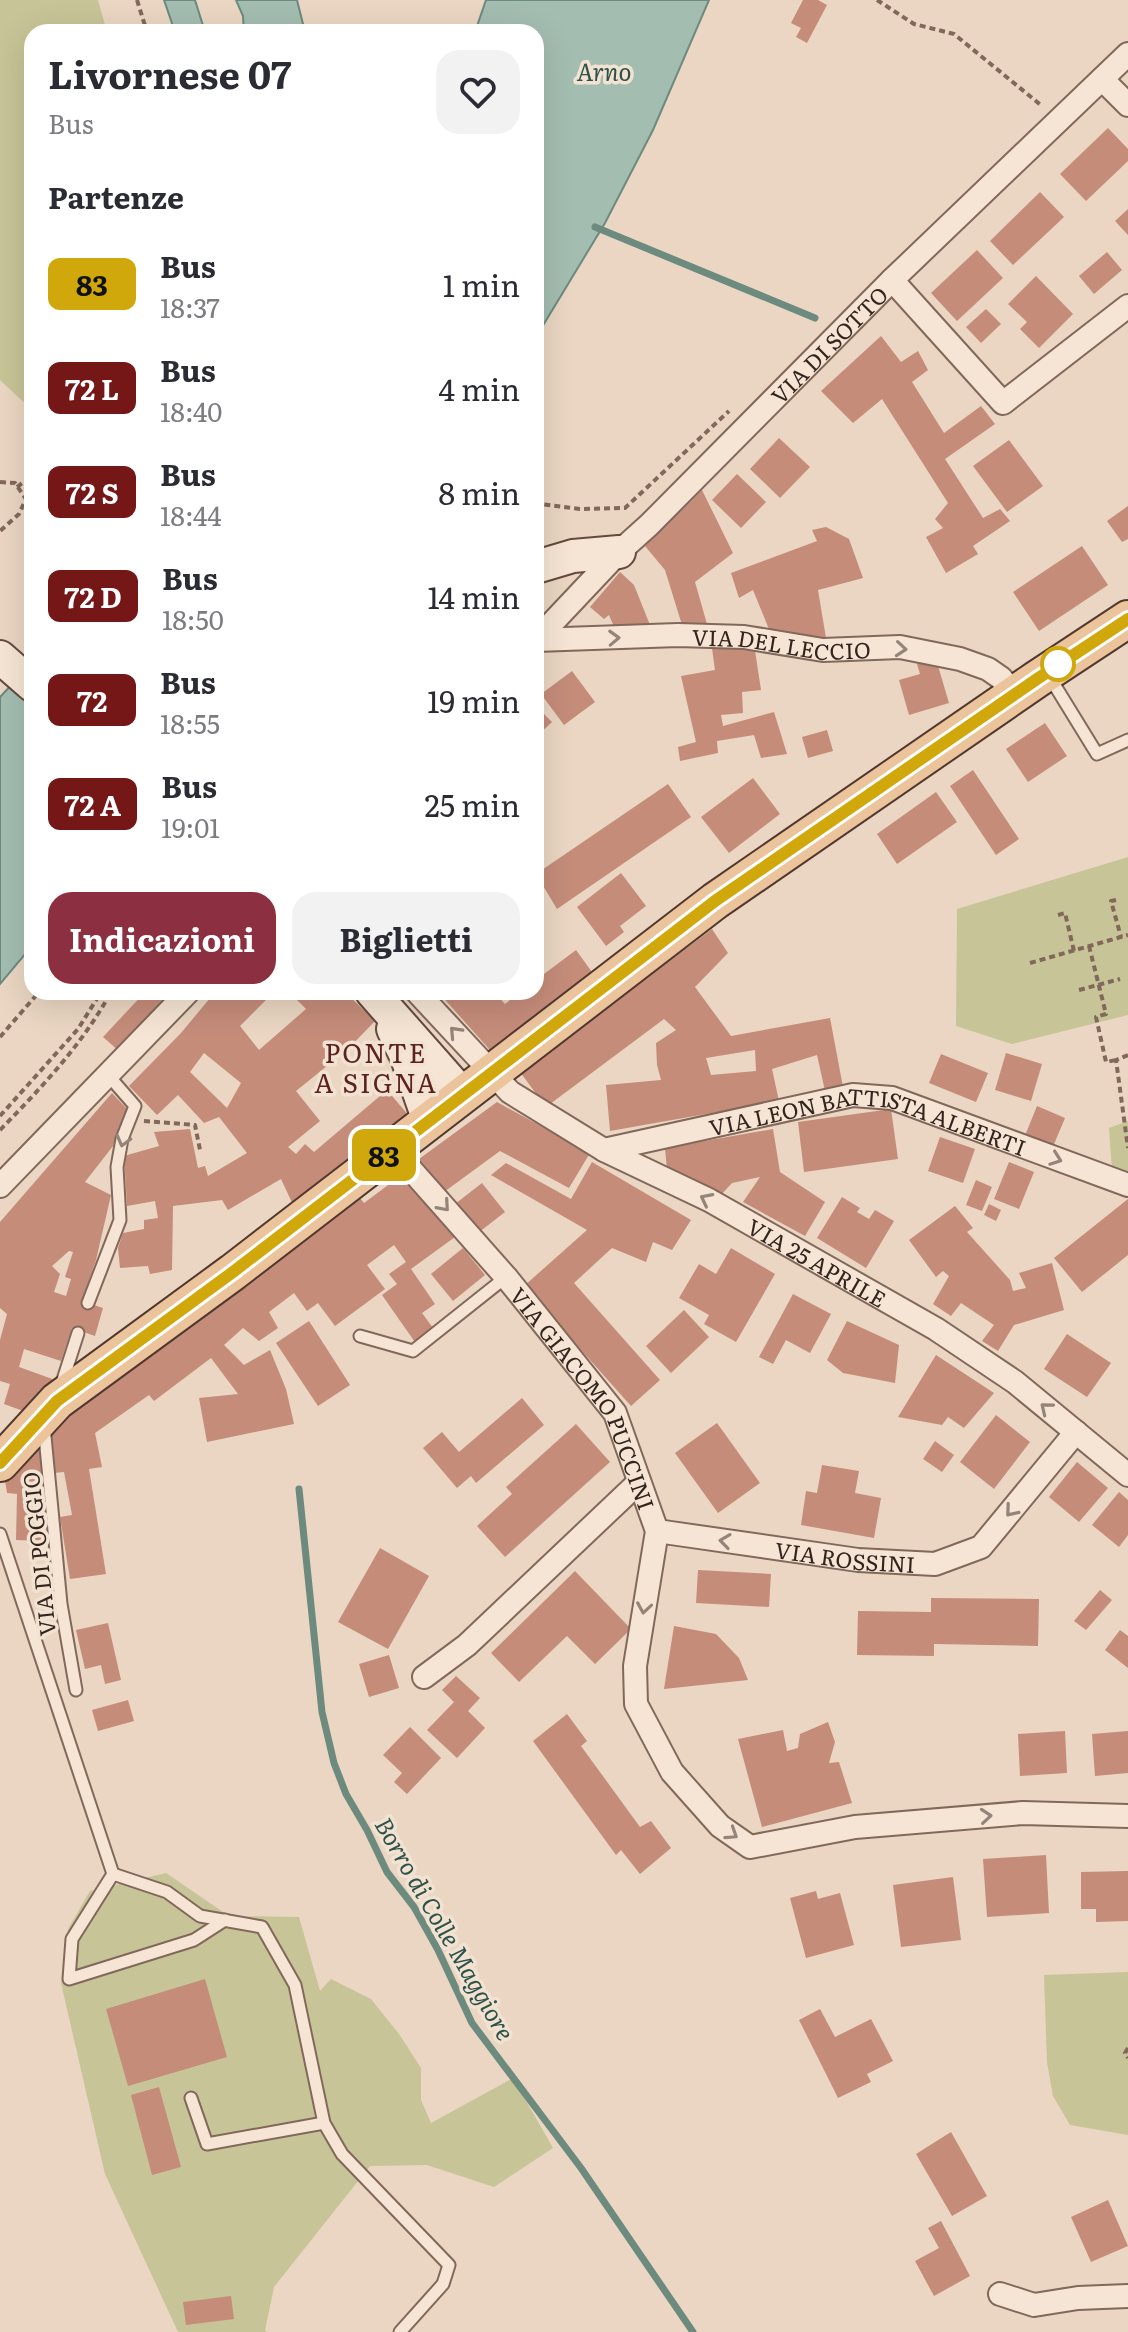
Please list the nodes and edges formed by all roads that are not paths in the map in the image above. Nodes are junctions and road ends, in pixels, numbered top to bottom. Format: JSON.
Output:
{"nodes":[{"id":1,"x":1128,"y":54,"type":"edge"},
{"id":2,"x":1102,"y":79,"type":"junction"},
{"id":3,"x":1128,"y":105,"type":"edge"},
{"id":4,"x":892,"y":280,"type":"junction"},
{"id":5,"x":1128,"y":306,"type":"edge"},
{"id":6,"x":619,"y":552,"type":"junction"},
{"id":7,"x":544,"y":565,"type":"edge"},
{"id":8,"x":1128,"y":619,"type":"edge"},
{"id":9,"x":544,"y":632,"type":"edge"},
{"id":10,"x":544,"y":640,"type":"edge"},
{"id":11,"x":0,"y":657,"type":"edge"},
{"id":12,"x":1046,"y":673,"type":"junction"},
{"id":13,"x":24,"y":678,"type":"edge"},
{"id":14,"x":1014,"y":694,"type":"junction"},
{"id":15,"x":1128,"y":740,"type":"edge"},
{"id":16,"x":180,"y":1000,"type":"edge"},
{"id":17,"x":378,"y":1000,"type":"edge"},
{"id":18,"x":379,"y":1000,"type":"edge"},
{"id":19,"x":424,"y":1000,"type":"edge"},
{"id":20,"x":492,"y":1072,"type":"junction"},
{"id":21,"x":108,"y":1075,"type":"junction"},
{"id":22,"x":463,"y":1095,"type":"junction"},
{"id":23,"x":429,"y":1121,"type":"junction"},
{"id":24,"x":392,"y":1148,"type":"junction"},
{"id":25,"x":604,"y":1150,"type":"junction"},
{"id":26,"x":1128,"y":1185,"type":"edge"},
{"id":27,"x":0,"y":1186,"type":"edge"},
{"id":28,"x":506,"y":1277,"type":"junction"},
{"id":29,"x":88,"y":1303,"type":"dead end"},
{"id":30,"x":78,"y":1333,"type":"dead end"},
{"id":31,"x":360,"y":1336,"type":"dead end"},
{"id":32,"x":50,"y":1407,"type":"junction"},
{"id":33,"x":1076,"y":1432,"type":"junction"},
{"id":34,"x":1,"y":1460,"type":"edge"},
{"id":35,"x":1128,"y":1475,"type":"edge"},
{"id":36,"x":639,"y":1482,"type":"junction"},
{"id":37,"x":657,"y":1531,"type":"junction"},
{"id":38,"x":0,"y":1534,"type":"edge"},
{"id":39,"x":424,"y":1677,"type":"dead end"},
{"id":40,"x":76,"y":1690,"type":"dead end"},
{"id":41,"x":1128,"y":1816,"type":"edge"},
{"id":42,"x":113,"y":1874,"type":"junction"},
{"id":43,"x":225,"y":1920,"type":"junction"},
{"id":44,"x":191,"y":2098,"type":"dead end"},
{"id":45,"x":324,"y":2123,"type":"junction"},
{"id":46,"x":1000,"y":2294,"type":"dead end"},
{"id":47,"x":1128,"y":2296,"type":"edge"},
{"id":48,"x":400,"y":2332,"type":"edge"}],
"edges":[{"from":1,"to":2,"type":"street","name":"VIA DI SOTTO"},
{"from":2,"to":3,"type":"street"},
{"from":2,"to":4,"type":"street","name":"VIA DI SOTTO"},
{"from":4,"to":5,"type":"street"},
{"from":4,"to":6,"type":"street","name":"VIA DI SOTTO"},
{"from":6,"to":7,"type":"main road"},
{"from":6,"to":9,"type":"street","name":"VIA DI SOTTO"},
{"from":8,"to":12,"type":"main road"},
{"from":10,"to":14,"type":"street","name":"VIA DEL LECCIO","one_way":true},
{"from":11,"to":13,"type":"main road"},
{"from":12,"to":14,"type":"main road"},
{"from":12,"to":15,"type":"lane"},
{"from":14,"to":20,"type":"main road"},
{"from":16,"to":21,"type":"street"},
{"from":17,"to":23,"type":"main road"},
{"from":18,"to":22,"type":"main road"},
{"from":20,"to":19,"type":"street","name":"VIA 25 APRILE","one_way":true},
{"from":20,"to":22,"type":"main road"},
{"from":20,"to":25,"type":"street","name":"VIA 25 APRILE"},
{"from":21,"to":27,"type":"street"},
{"from":21,"to":29,"type":"lane","one_way":true},
{"from":22,"to":23,"type":"main road"},
{"from":23,"to":24,"type":"main road"},
{"from":24,"to":28,"type":"street","name":"VIA GIACOMO PUCCINI","one_way":true},
{"from":24,"to":32,"type":"main road"},
{"from":25,"to":26,"type":"street","name":"VIA LEON BATTISTA ALBERTI","one_way":true},
{"from":33,"to":25,"type":"street","name":"VIA 25 APRILE","one_way":true},
{"from":28,"to":31,"type":"lane"},
{"from":28,"to":36,"type":"street","name":"VIA GIACOMO PUCCINI"},
{"from":30,"to":32,"type":"lane"},
{"from":32,"to":34,"type":"main road"},
{"from":32,"to":40,"type":"lane","name":"VIA DI POGGIO"},
{"from":33,"to":35,"type":"street","name":"VIA 25 APRILE"},
{"from":33,"to":37,"type":"street","name":"VIA ROSSINI","one_way":true},
{"from":36,"to":37,"type":"street","name":"VIA GIACOMO PUCCINI"},
{"from":36,"to":39,"type":"street"},
{"from":37,"to":41,"type":"street","name":"VIA GIACOMO PUCCINI","one_way":true},
{"from":38,"to":42,"type":"lane"},
{"from":42,"to":43,"type":"lane"},
{"from":42,"to":43,"type":"lane"},
{"from":43,"to":45,"type":"lane"},
{"from":44,"to":45,"type":"lane"},
{"from":45,"to":48,"type":"lane"},
{"from":46,"to":47,"type":"street"}]}
